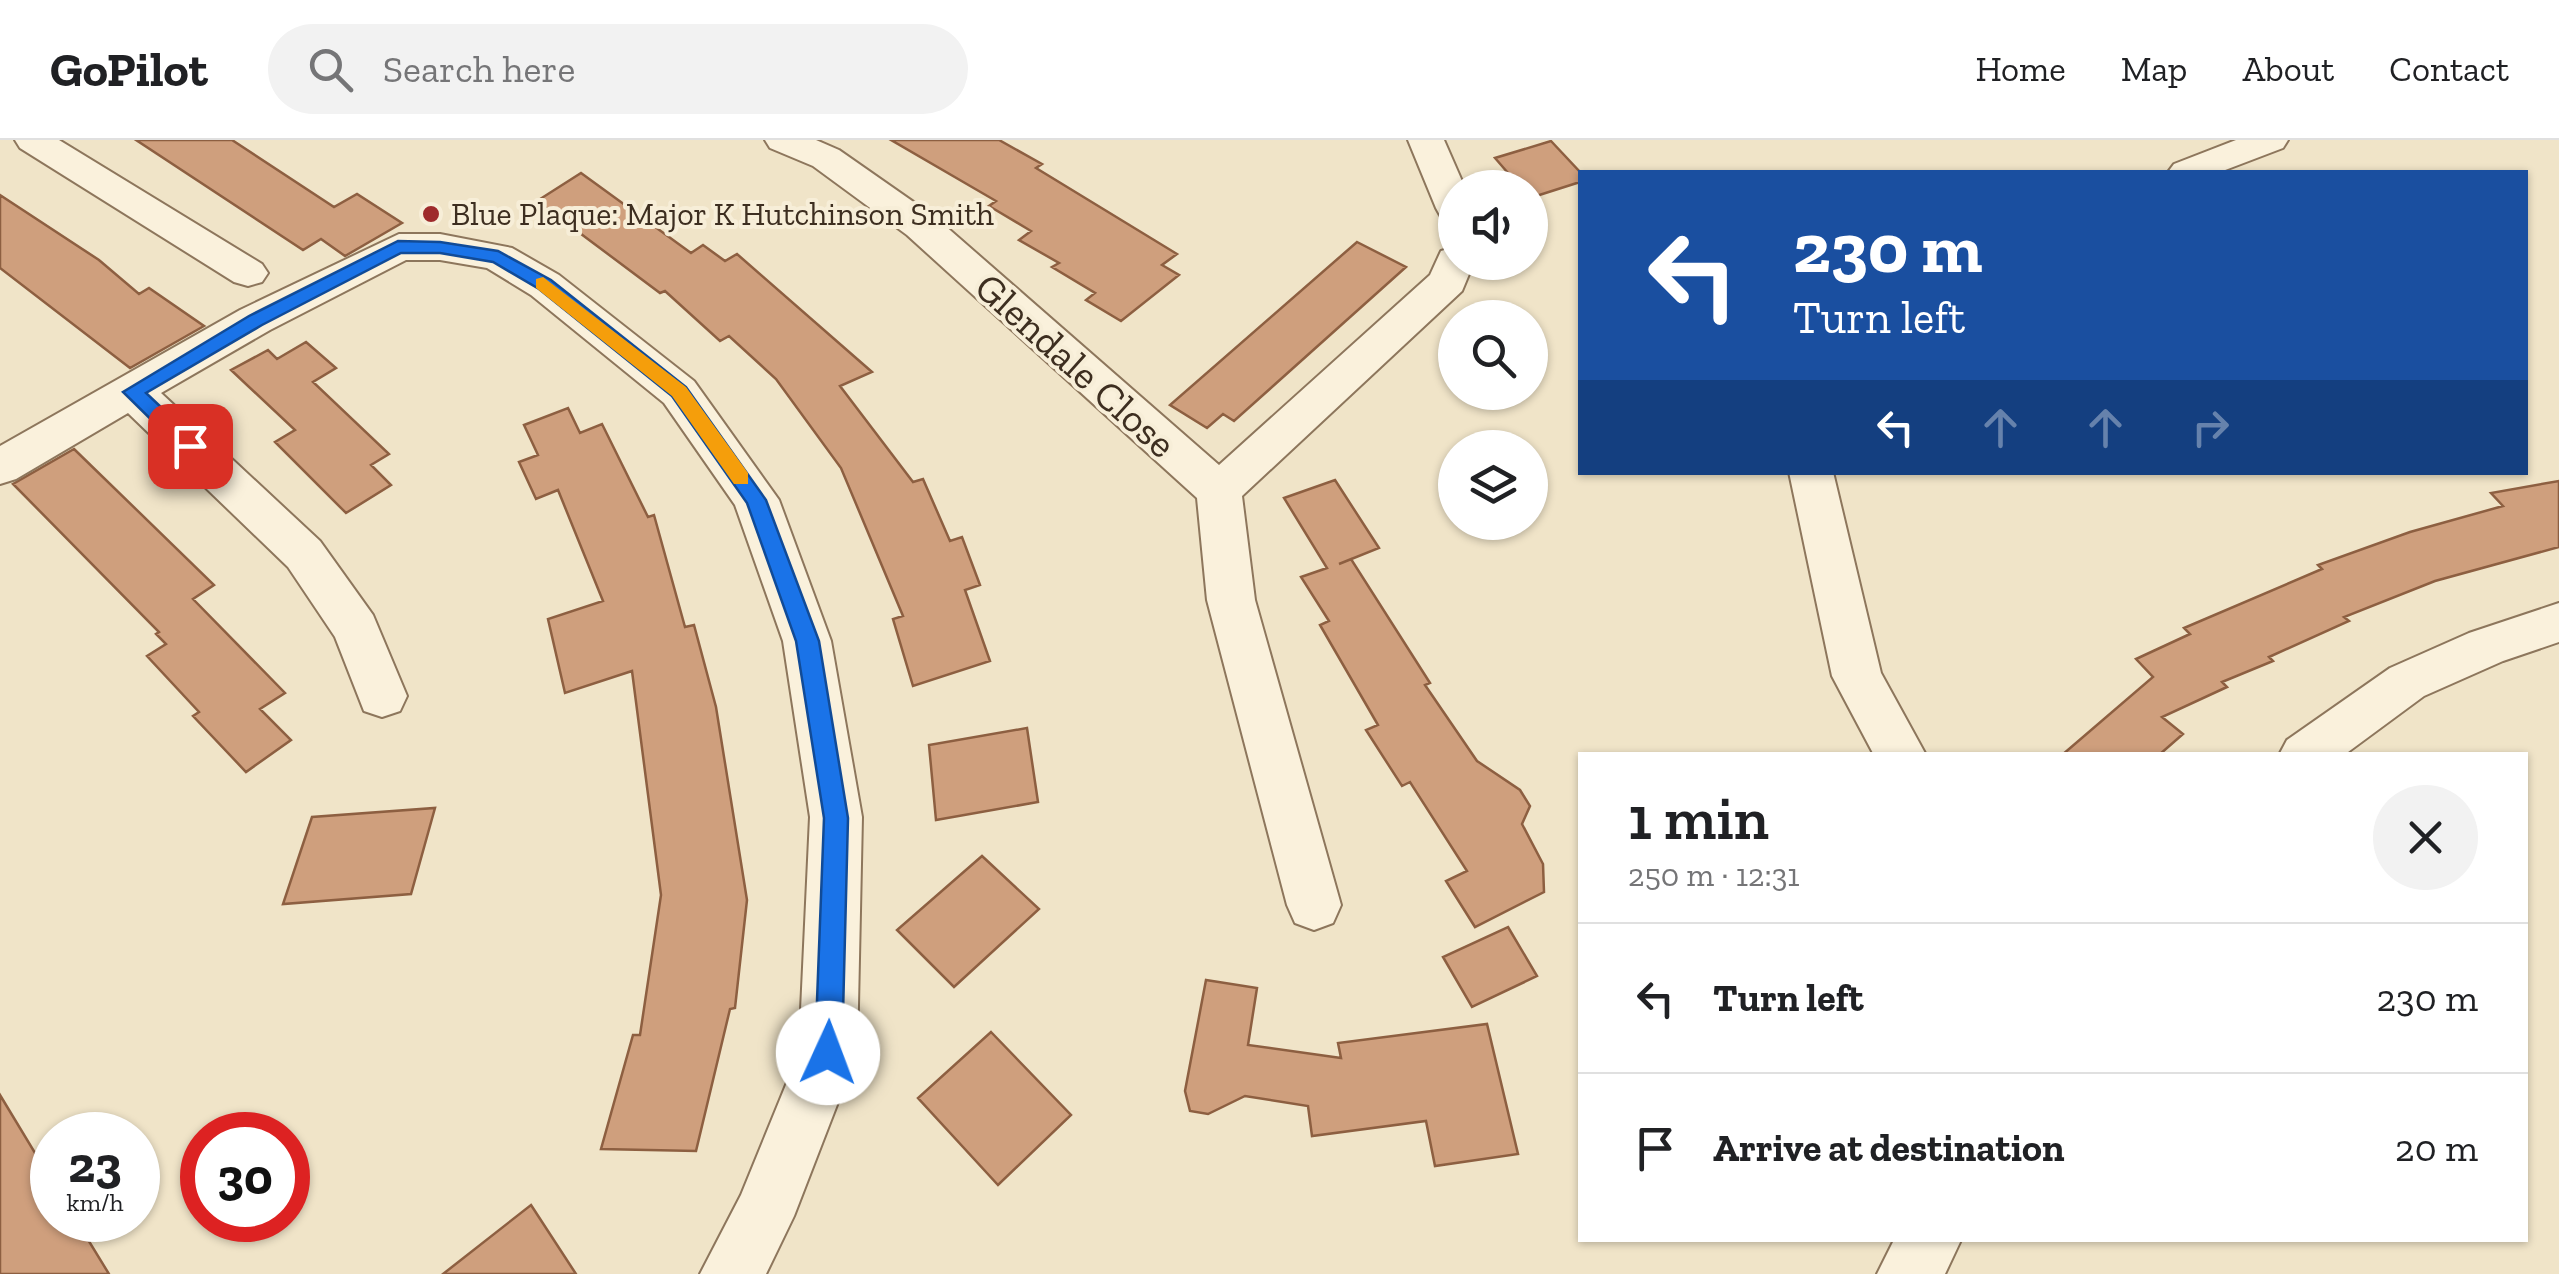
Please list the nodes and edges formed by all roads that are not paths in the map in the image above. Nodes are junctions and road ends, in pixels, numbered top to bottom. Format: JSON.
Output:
{"nodes":[{"id":1,"x":32,"y":140,"type":"edge"},
{"id":2,"x":783,"y":140,"type":"edge"},
{"id":3,"x":1426,"y":140,"type":"edge"},
{"id":4,"x":2270,"y":140,"type":"edge"},
{"id":5,"x":1439,"y":170,"type":"edge"},
{"id":6,"x":2192,"y":170,"type":"edge"},
{"id":7,"x":248,"y":273,"type":"dead end"},
{"id":8,"x":1448,"y":280,"type":"edge"},
{"id":9,"x":133,"y":392,"type":"junction"},
{"id":10,"x":0,"y":467,"type":"edge"},
{"id":11,"x":1813,"y":475,"type":"edge"},
{"id":12,"x":1219,"y":491,"type":"junction"},
{"id":13,"x":2559,"y":622,"type":"edge"},
{"id":14,"x":382,"y":696,"type":"dead end"},
{"id":15,"x":1898,"y":752,"type":"edge"},
{"id":16,"x":2309,"y":752,"type":"edge"},
{"id":17,"x":1314,"y":904,"type":"dead end"},
{"id":18,"x":1929,"y":1242,"type":"edge"},
{"id":19,"x":732,"y":1274,"type":"edge"},
{"id":20,"x":1910,"y":1274,"type":"edge"}],
"edges":[{"from":1,"to":7,"type":"street"},
{"from":2,"to":12,"type":"street","name":"Glendale Close"},
{"from":3,"to":5,"type":"street"},
{"from":4,"to":6,"type":"street"},
{"from":8,"to":12,"type":"street"},
{"from":9,"to":10,"type":"street"},
{"from":9,"to":14,"type":"street"},
{"from":9,"to":19,"type":"street"},
{"from":11,"to":15,"type":"street"},
{"from":12,"to":17,"type":"street"},
{"from":13,"to":16,"type":"street"},
{"from":18,"to":20,"type":"street"}]}
